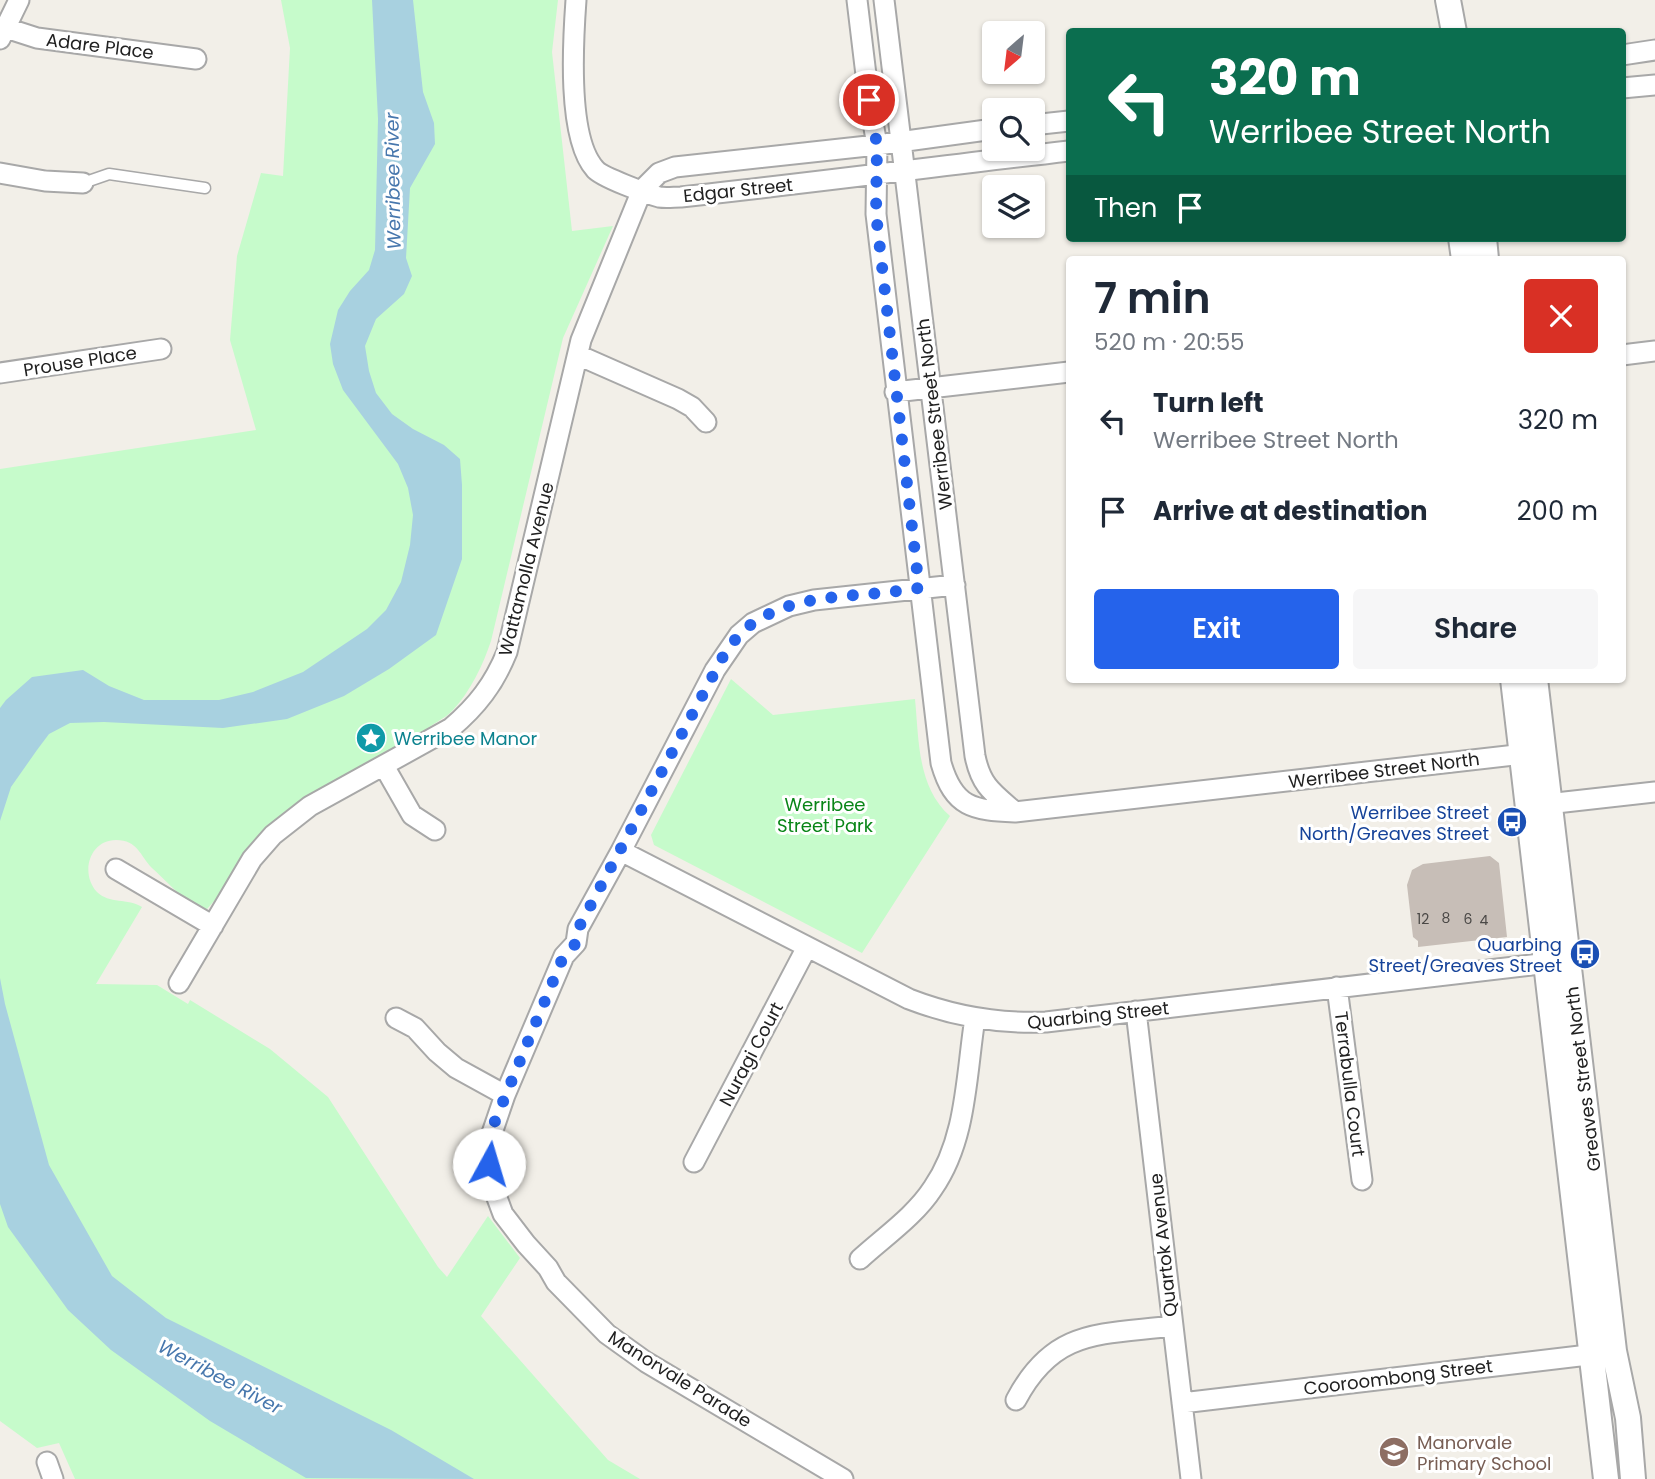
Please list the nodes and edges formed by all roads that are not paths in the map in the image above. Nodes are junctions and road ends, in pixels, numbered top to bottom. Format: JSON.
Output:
{"nodes":[{"id":1,"x":19,"y":0,"type":"edge"},
{"id":2,"x":576,"y":0,"type":"edge"},
{"id":3,"x":858,"y":0,"type":"edge"},
{"id":4,"x":884,"y":0,"type":"edge"},
{"id":5,"x":1441,"y":0,"type":"edge"},
{"id":6,"x":1448,"y":0,"type":"edge"},
{"id":7,"x":1442,"y":28,"type":"edge"},
{"id":8,"x":1453,"y":28,"type":"edge"},
{"id":9,"x":3,"y":34,"type":"edge"},
{"id":10,"x":1655,"y":52,"type":"edge"},
{"id":11,"x":1626,"y":55,"type":"edge"},
{"id":12,"x":196,"y":58,"type":"dead end"},
{"id":13,"x":1655,"y":85,"type":"edge"},
{"id":14,"x":1626,"y":88,"type":"edge"},
{"id":15,"x":1066,"y":121,"type":"edge"},
{"id":16,"x":1045,"y":124,"type":"edge"},
{"id":17,"x":982,"y":131,"type":"edge"},
{"id":18,"x":901,"y":140,"type":"junction"},
{"id":19,"x":877,"y":145,"type":"junction"},
{"id":20,"x":1066,"y":151,"type":"edge"},
{"id":21,"x":905,"y":171,"type":"junction"},
{"id":22,"x":0,"y":173,"type":"edge"},
{"id":23,"x":876,"y":175,"type":"junction"},
{"id":24,"x":83,"y":183,"type":"joint"},
{"id":25,"x":205,"y":188,"type":"dead end"},
{"id":26,"x":642,"y":190,"type":"junction"},
{"id":27,"x":161,"y":349,"type":"dead end"},
{"id":28,"x":1655,"y":351,"type":"edge"},
{"id":29,"x":578,"y":355,"type":"junction"},
{"id":30,"x":1626,"y":355,"type":"edge"},
{"id":31,"x":1066,"y":372,"type":"edge"},
{"id":32,"x":0,"y":373,"type":"edge"},
{"id":33,"x":932,"y":389,"type":"junction"},
{"id":34,"x":895,"y":392,"type":"junction"},
{"id":35,"x":706,"y":422,"type":"dead end"},
{"id":36,"x":955,"y":585,"type":"junction"},
{"id":37,"x":919,"y":588,"type":"junction"},
{"id":38,"x":1514,"y":683,"type":"edge"},
{"id":39,"x":1535,"y":683,"type":"edge"},
{"id":40,"x":1533,"y":753,"type":"junction"},
{"id":41,"x":384,"y":766,"type":"junction"},
{"id":42,"x":1655,"y":792,"type":"edge"},
{"id":43,"x":1539,"y":805,"type":"junction"},
{"id":44,"x":1015,"y":812,"type":"junction"},
{"id":45,"x":435,"y":830,"type":"dead end"},
{"id":46,"x":621,"y":850,"type":"junction"},
{"id":47,"x":116,"y":869,"type":"dead end"},
{"id":48,"x":213,"y":926,"type":"junction"},
{"id":49,"x":807,"y":947,"type":"junction"},
{"id":50,"x":1558,"y":962,"type":"junction"},
{"id":51,"x":178,"y":984,"type":"dead end"},
{"id":52,"x":1337,"y":987,"type":"junction"},
{"id":53,"x":1136,"y":1012,"type":"junction"},
{"id":54,"x":396,"y":1018,"type":"dead end"},
{"id":55,"x":975,"y":1018,"type":"junction"},
{"id":56,"x":505,"y":1095,"type":"junction"},
{"id":57,"x":694,"y":1162,"type":"dead end"},
{"id":58,"x":1362,"y":1180,"type":"dead end"},
{"id":59,"x":860,"y":1259,"type":"dead end"},
{"id":60,"x":1172,"y":1326,"type":"junction"},
{"id":61,"x":1603,"y":1353,"type":"junction"},
{"id":62,"x":1016,"y":1400,"type":"dead end"},
{"id":63,"x":1182,"y":1403,"type":"junction"},
{"id":64,"x":843,"y":1479,"type":"edge"},
{"id":65,"x":1191,"y":1479,"type":"edge"},
{"id":66,"x":1606,"y":1479,"type":"edge"},
{"id":67,"x":1633,"y":1479,"type":"edge"}],
"edges":[{"from":1,"to":9,"type":"street"},
{"from":2,"to":26,"type":"street"},
{"from":3,"to":19,"type":"street","name":"Werribee Street North"},
{"from":4,"to":18,"type":"street","name":"Werribee Street North"},
{"from":5,"to":7,"type":"street"},
{"from":6,"to":8,"type":"street"},
{"from":9,"to":12,"type":"street","name":"Adare Place"},
{"from":10,"to":11,"type":"street"},
{"from":13,"to":14,"type":"street"},
{"from":15,"to":16,"type":"street"},
{"from":17,"to":18,"type":"street","name":"Edgar Street"},
{"from":18,"to":19,"type":"street","name":"Edgar Street"},
{"from":18,"to":21,"type":"street","name":"Werribee Street North"},
{"from":19,"to":23,"type":"street","name":"Werribee Street North"},
{"from":19,"to":26,"type":"street","name":"Edgar Street"},
{"from":20,"to":21,"type":"street","name":"Edgar Street"},
{"from":21,"to":23,"type":"street","name":"Edgar Street"},
{"from":21,"to":33,"type":"street","name":"Werribee Street North"},
{"from":22,"to":24,"type":"street"},
{"from":23,"to":26,"type":"street","name":"Edgar Street"},
{"from":23,"to":34,"type":"street","name":"Werribee Street North"},
{"from":24,"to":25,"type":"lane"},
{"from":26,"to":29,"type":"street","name":"Wattamolla Avenue"},
{"from":27,"to":32,"type":"street","name":"Prouse Place"},
{"from":28,"to":30,"type":"street"},
{"from":29,"to":35,"type":"street"},
{"from":29,"to":41,"type":"street","name":"Wattamolla Avenue"},
{"from":31,"to":33,"type":"street"},
{"from":33,"to":34,"type":"street"},
{"from":33,"to":36,"type":"street","name":"Werribee Street North"},
{"from":34,"to":37,"type":"street","name":"Werribee Street North"},
{"from":36,"to":37,"type":"street","name":"Manorvale Parade"},
{"from":36,"to":44,"type":"street","name":"Werribee Street North"},
{"from":37,"to":44,"type":"street","name":"Werribee Street North"},
{"from":37,"to":46,"type":"street","name":"Manorvale Parade"},
{"from":38,"to":40,"type":"street","name":"Greaves Street North"},
{"from":39,"to":40,"type":"street","name":"Greaves Street North"},
{"from":40,"to":43,"type":"street","name":"Greaves Street North"},
{"from":40,"to":44,"type":"street","name":"Werribee Street North"},
{"from":41,"to":45,"type":"street"},
{"from":41,"to":48,"type":"street","name":"Wattamolla Avenue"},
{"from":42,"to":43,"type":"street"},
{"from":43,"to":50,"type":"street","name":"Greaves Street North"},
{"from":46,"to":49,"type":"street","name":"Quarbing Street"},
{"from":46,"to":56,"type":"street","name":"Manorvale Parade"},
{"from":47,"to":48,"type":"street"},
{"from":48,"to":51,"type":"street","name":"Wattamolla Avenue"},
{"from":49,"to":55,"type":"street","name":"Quarbing Street"},
{"from":49,"to":57,"type":"street","name":"Nuragi Court"},
{"from":50,"to":52,"type":"street","name":"Quarbing Street"},
{"from":50,"to":61,"type":"street","name":"Greaves Street North"},
{"from":52,"to":53,"type":"street","name":"Quarbing Street"},
{"from":52,"to":58,"type":"street","name":"Terrabulla Court"},
{"from":53,"to":55,"type":"street","name":"Quarbing Street"},
{"from":53,"to":60,"type":"street","name":"Quartok Avenue"},
{"from":54,"to":56,"type":"street"},
{"from":55,"to":59,"type":"street"},
{"from":56,"to":64,"type":"street","name":"Manorvale Parade"},
{"from":60,"to":62,"type":"street"},
{"from":60,"to":63,"type":"street","name":"Quartok Avenue"},
{"from":61,"to":63,"type":"street","name":"Cooroombong Street"},
{"from":61,"to":66,"type":"street","name":"Greaves Street North"},
{"from":61,"to":67,"type":"street","name":"Greaves Street North"},
{"from":63,"to":65,"type":"street","name":"Quartok Avenue"}]}
